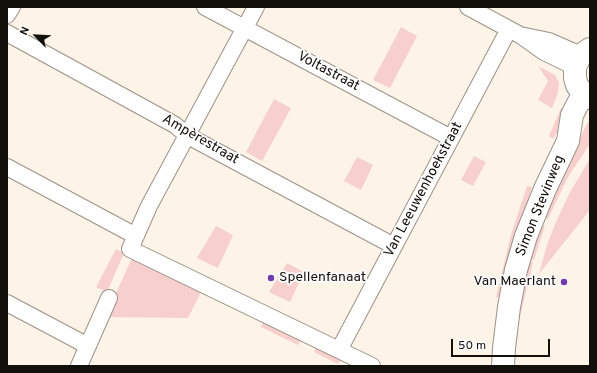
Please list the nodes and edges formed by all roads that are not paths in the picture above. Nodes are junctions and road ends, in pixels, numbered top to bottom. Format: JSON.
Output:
{"nodes":[{"id":1,"x":12,"y":7,"type":"edge"},
{"id":2,"x":205,"y":7,"type":"edge"},
{"id":3,"x":256,"y":7,"type":"edge"},
{"id":4,"x":468,"y":7,"type":"edge"},
{"id":5,"x":7,"y":16,"type":"edge"},
{"id":6,"x":245,"y":28,"type":"junction"},
{"id":7,"x":514,"y":32,"type":"junction"},
{"id":8,"x":7,"y":33,"type":"edge"},
{"id":9,"x":582,"y":57,"type":"edge"},
{"id":10,"x":588,"y":101,"type":"edge"},
{"id":11,"x":188,"y":136,"type":"junction"},
{"id":12,"x":451,"y":138,"type":"junction"},
{"id":13,"x":7,"y":167,"type":"edge"},
{"id":14,"x":133,"y":242,"type":"junction"},
{"id":15,"x":394,"y":246,"type":"junction"},
{"id":16,"x":109,"y":298,"type":"dead end"},
{"id":17,"x":7,"y":303,"type":"edge"},
{"id":18,"x":88,"y":346,"type":"junction"},
{"id":19,"x":339,"y":350,"type":"junction"},
{"id":20,"x":79,"y":366,"type":"edge"},
{"id":21,"x":372,"y":366,"type":"edge"},
{"id":22,"x":503,"y":366,"type":"edge"}],
"edges":[{"from":1,"to":5,"type":"street"},
{"from":2,"to":6,"type":"street","name":"Voltastraat"},
{"from":3,"to":6,"type":"street"},
{"from":4,"to":7,"type":"street"},
{"from":6,"to":11,"type":"street"},
{"from":6,"to":12,"type":"street","name":"Voltastraat"},
{"from":7,"to":9,"type":"street"},
{"from":7,"to":12,"type":"street","name":"Van Leeuwenhoekstraat"},
{"from":8,"to":11,"type":"street","name":"Ampèrestraat"},
{"from":9,"to":10,"type":"street"},
{"from":10,"to":22,"type":"street","name":"Simon Stevinweg"},
{"from":11,"to":14,"type":"street"},
{"from":11,"to":15,"type":"street","name":"Ampèrestraat"},
{"from":12,"to":15,"type":"street","name":"Van Leeuwenhoekstraat"},
{"from":13,"to":14,"type":"street"},
{"from":14,"to":19,"type":"street"},
{"from":15,"to":19,"type":"street","name":"Van Leeuwenhoekstraat"},
{"from":16,"to":18,"type":"street"},
{"from":17,"to":18,"type":"street"},
{"from":18,"to":20,"type":"street"},
{"from":19,"to":21,"type":"street"}]}
